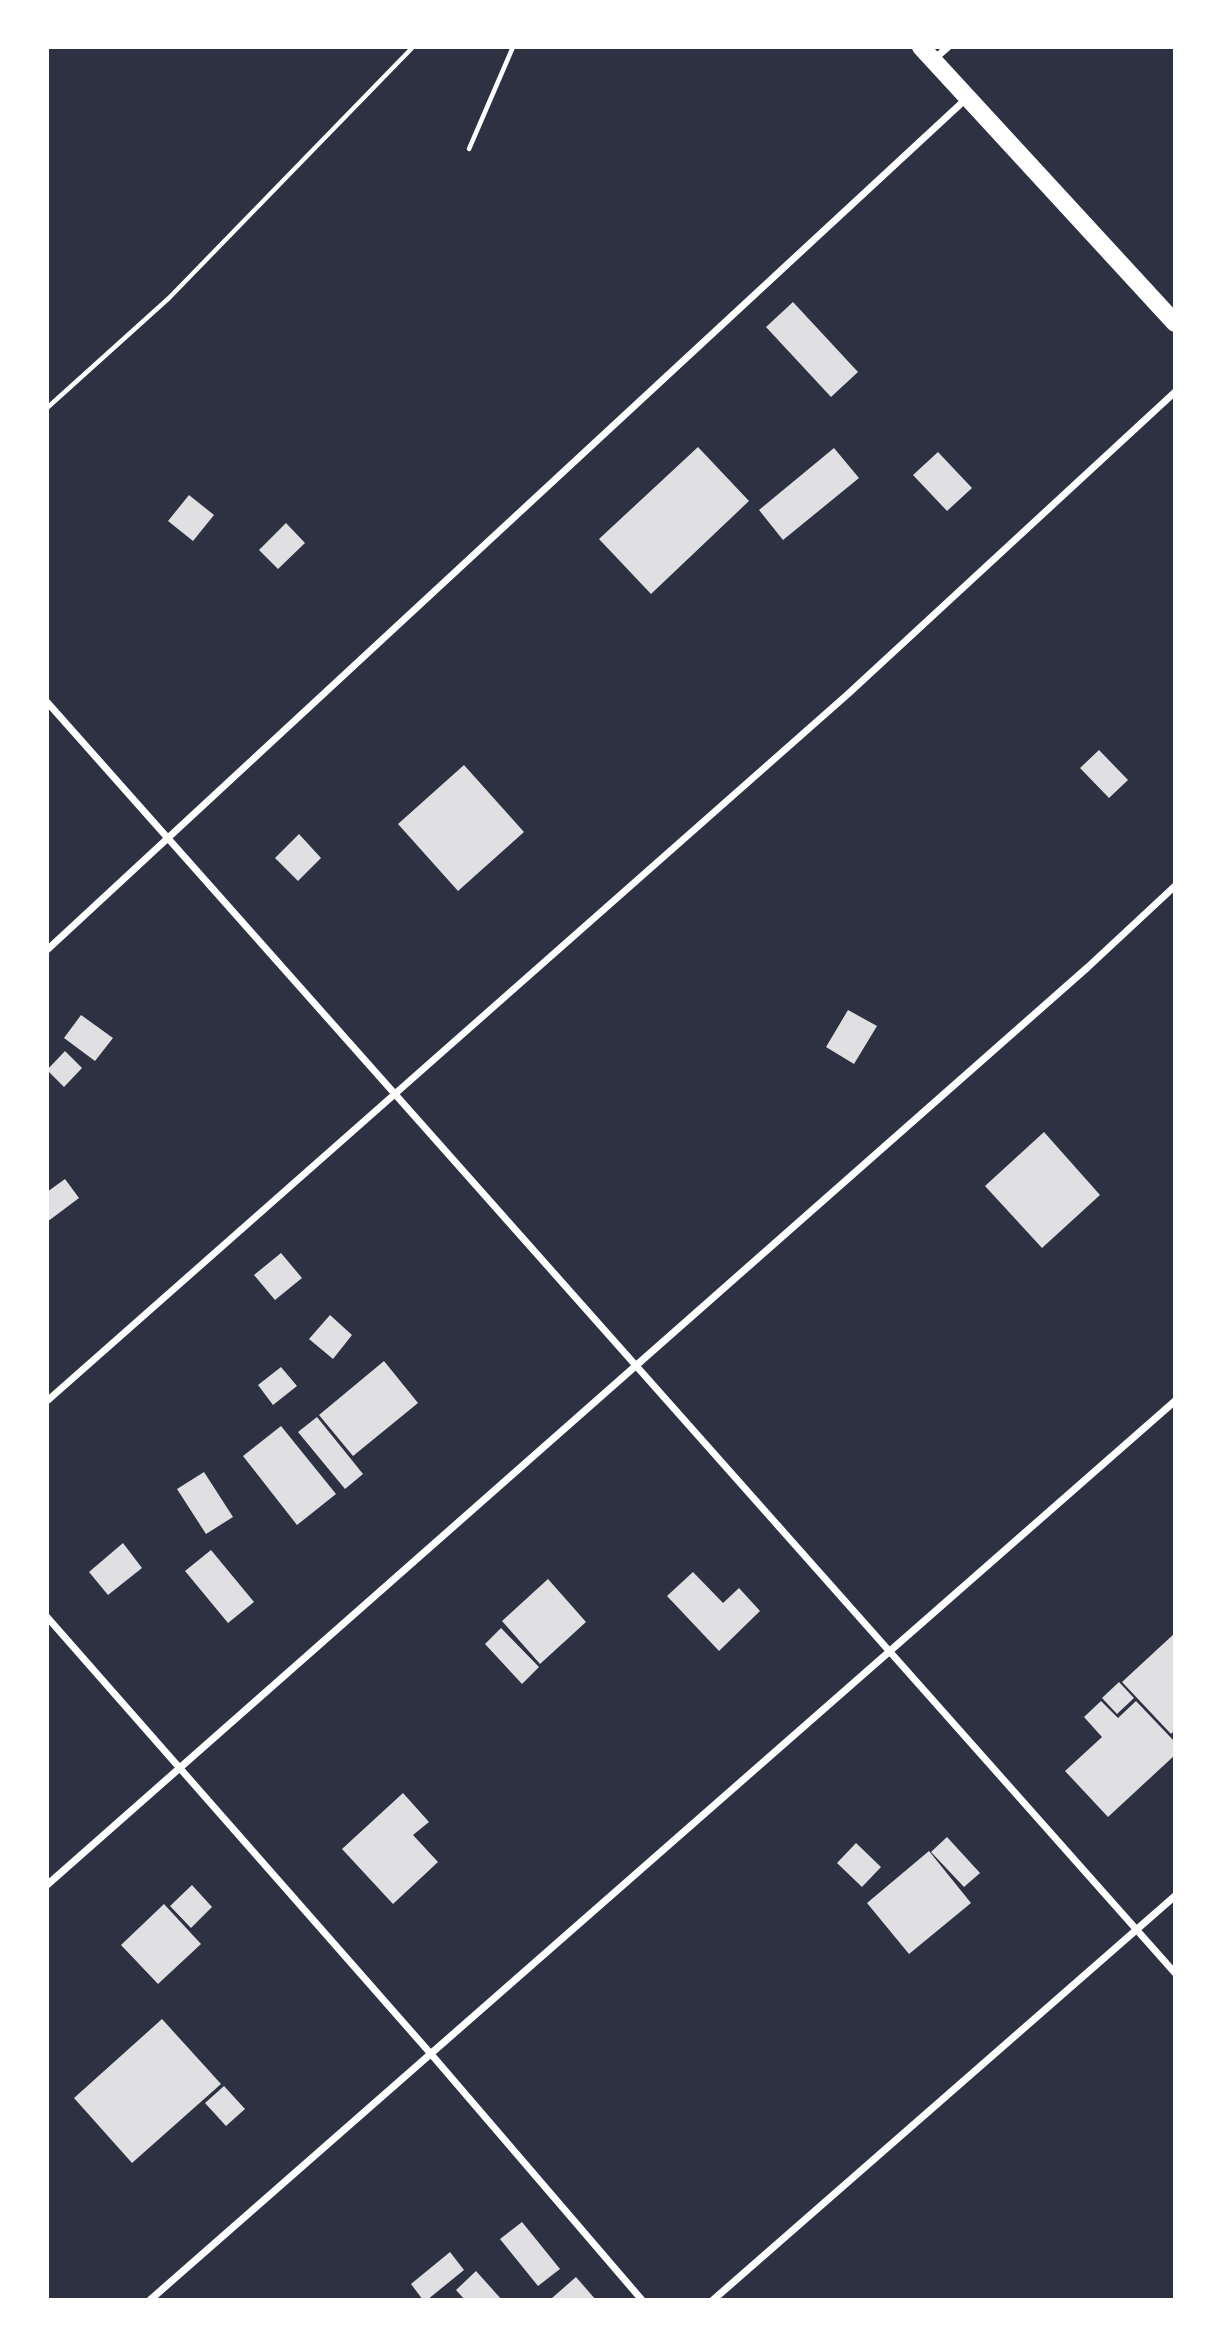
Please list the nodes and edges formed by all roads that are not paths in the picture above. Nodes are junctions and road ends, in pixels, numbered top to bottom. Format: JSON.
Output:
{"nodes":[{"id":1,"x":948,"y":47,"type":"edge"},
{"id":2,"x":927,"y":54,"type":"edge"},
{"id":3,"x":967,"y":97,"type":"junction"},
{"id":4,"x":1175,"y":323,"type":"edge"},
{"id":5,"x":1175,"y":392,"type":"edge"},
{"id":6,"x":47,"y":702,"type":"edge"},
{"id":7,"x":169,"y":839,"type":"junction"},
{"id":8,"x":1175,"y":886,"type":"edge"},
{"id":9,"x":47,"y":950,"type":"edge"},
{"id":10,"x":395,"y":1093,"type":"junction"},
{"id":11,"x":636,"y":1365,"type":"junction"},
{"id":12,"x":47,"y":1401,"type":"edge"},
{"id":13,"x":1175,"y":1401,"type":"edge"},
{"id":14,"x":47,"y":1617,"type":"edge"},
{"id":15,"x":890,"y":1651,"type":"junction"},
{"id":16,"x":179,"y":1768,"type":"junction"},
{"id":17,"x":47,"y":1885,"type":"edge"},
{"id":18,"x":1175,"y":1896,"type":"edge"},
{"id":19,"x":1136,"y":1929,"type":"junction"},
{"id":20,"x":1175,"y":1973,"type":"edge"},
{"id":21,"x":431,"y":2054,"type":"junction"},
{"id":22,"x":150,"y":2300,"type":"edge"},
{"id":23,"x":642,"y":2300,"type":"edge"},
{"id":24,"x":713,"y":2300,"type":"edge"}],
"edges":[{"from":1,"to":2,"type":"street"},
{"from":2,"to":3,"type":"main road"},
{"from":3,"to":4,"type":"main road"},
{"from":3,"to":7,"type":"street"},
{"from":5,"to":10,"type":"street"},
{"from":6,"to":7,"type":"street"},
{"from":7,"to":9,"type":"street"},
{"from":7,"to":10,"type":"street"},
{"from":8,"to":11,"type":"street"},
{"from":10,"to":11,"type":"street"},
{"from":10,"to":12,"type":"street"},
{"from":11,"to":15,"type":"street"},
{"from":11,"to":16,"type":"street"},
{"from":13,"to":15,"type":"street"},
{"from":14,"to":16,"type":"street"},
{"from":15,"to":19,"type":"street"},
{"from":15,"to":21,"type":"street"},
{"from":16,"to":17,"type":"street"},
{"from":16,"to":21,"type":"street"},
{"from":18,"to":19,"type":"street"},
{"from":19,"to":20,"type":"street"},
{"from":19,"to":24,"type":"street"},
{"from":21,"to":22,"type":"street"},
{"from":21,"to":23,"type":"street"}]}
